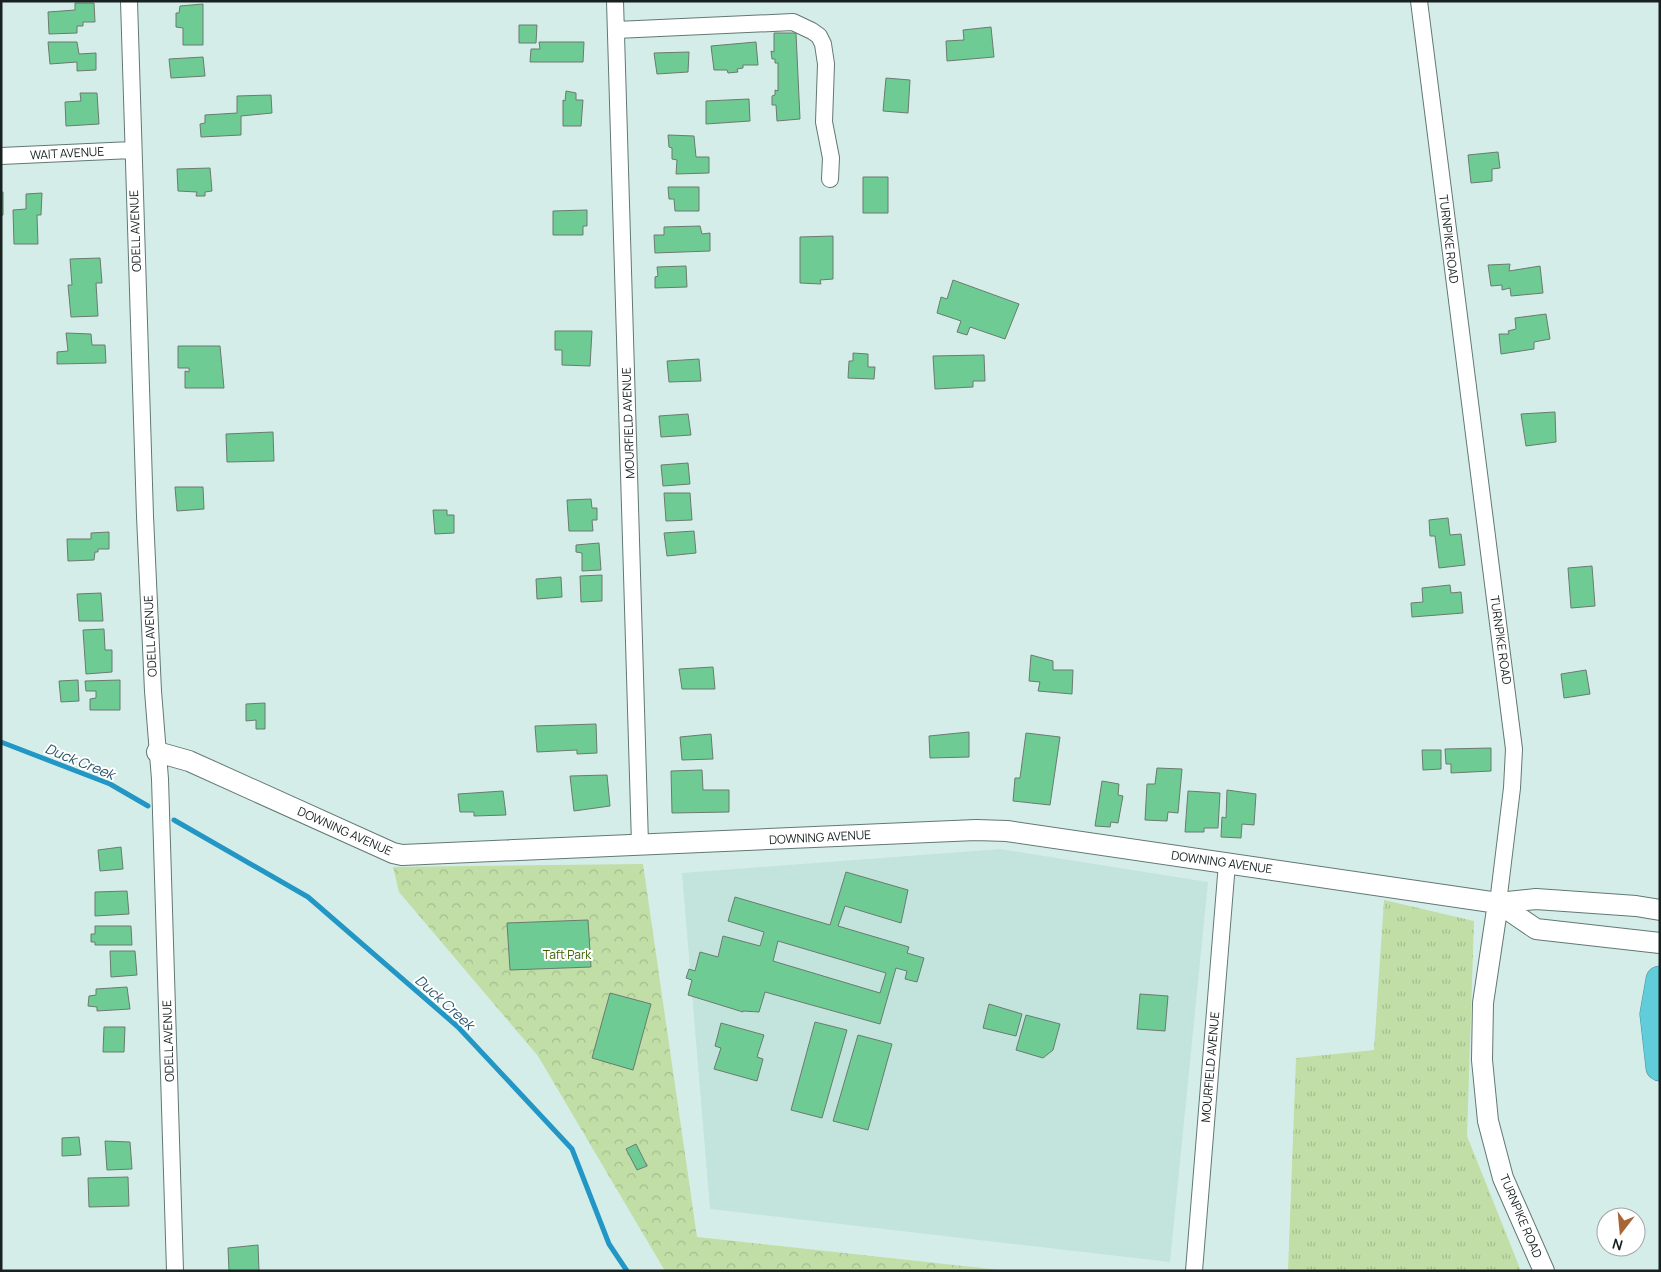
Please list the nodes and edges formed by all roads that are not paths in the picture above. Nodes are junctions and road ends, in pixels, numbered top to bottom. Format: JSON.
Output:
{"nodes":[{"id":1,"x":129,"y":1,"type":"edge"},
{"id":2,"x":615,"y":1,"type":"edge"},
{"id":3,"x":1418,"y":1,"type":"edge"},
{"id":4,"x":616,"y":30,"type":"junction"},
{"id":5,"x":132,"y":150,"type":"junction"},
{"id":6,"x":1,"y":156,"type":"edge"},
{"id":7,"x":830,"y":179,"type":"dead end"},
{"id":8,"x":157,"y":752,"type":"junction"},
{"id":9,"x":640,"y":844,"type":"junction"},
{"id":10,"x":1227,"y":863,"type":"junction"},
{"id":11,"x":1498,"y":903,"type":"junction"},
{"id":12,"x":1660,"y":910,"type":"edge"},
{"id":13,"x":1660,"y":943,"type":"edge"},
{"id":14,"x":1660,"y":980,"type":"edge"},
{"id":15,"x":1660,"y":1067,"type":"edge"},
{"id":16,"x":175,"y":1271,"type":"edge"},
{"id":17,"x":1194,"y":1271,"type":"edge"},
{"id":18,"x":1544,"y":1271,"type":"edge"}],
"edges":[{"from":1,"to":5,"type":"street","name":"ODELL AVENUE"},
{"from":2,"to":4,"type":"street","name":"MOURFIELD AVENUE"},
{"from":3,"to":11,"type":"street","name":"TURNPIKE ROAD"},
{"from":4,"to":7,"type":"street"},
{"from":4,"to":9,"type":"street","name":"MOURFIELD AVENUE"},
{"from":5,"to":6,"type":"street","name":"WAIT AVENUE"},
{"from":5,"to":8,"type":"street","name":"ODELL AVENUE"},
{"from":8,"to":9,"type":"street","name":"DOWNING AVENUE"},
{"from":8,"to":16,"type":"street","name":"ODELL AVENUE"},
{"from":9,"to":10,"type":"street","name":"DOWNING AVENUE"},
{"from":10,"to":11,"type":"street","name":"DOWNING AVENUE"},
{"from":10,"to":17,"type":"street","name":"MOURFIELD AVENUE"},
{"from":11,"to":12,"type":"street","name":"DOWNING AVENUE"},
{"from":11,"to":13,"type":"street","name":"DOWNING AVENUE"},
{"from":11,"to":18,"type":"street","name":"TURNPIKE ROAD"},
{"from":14,"to":15,"type":"highway"}]}
